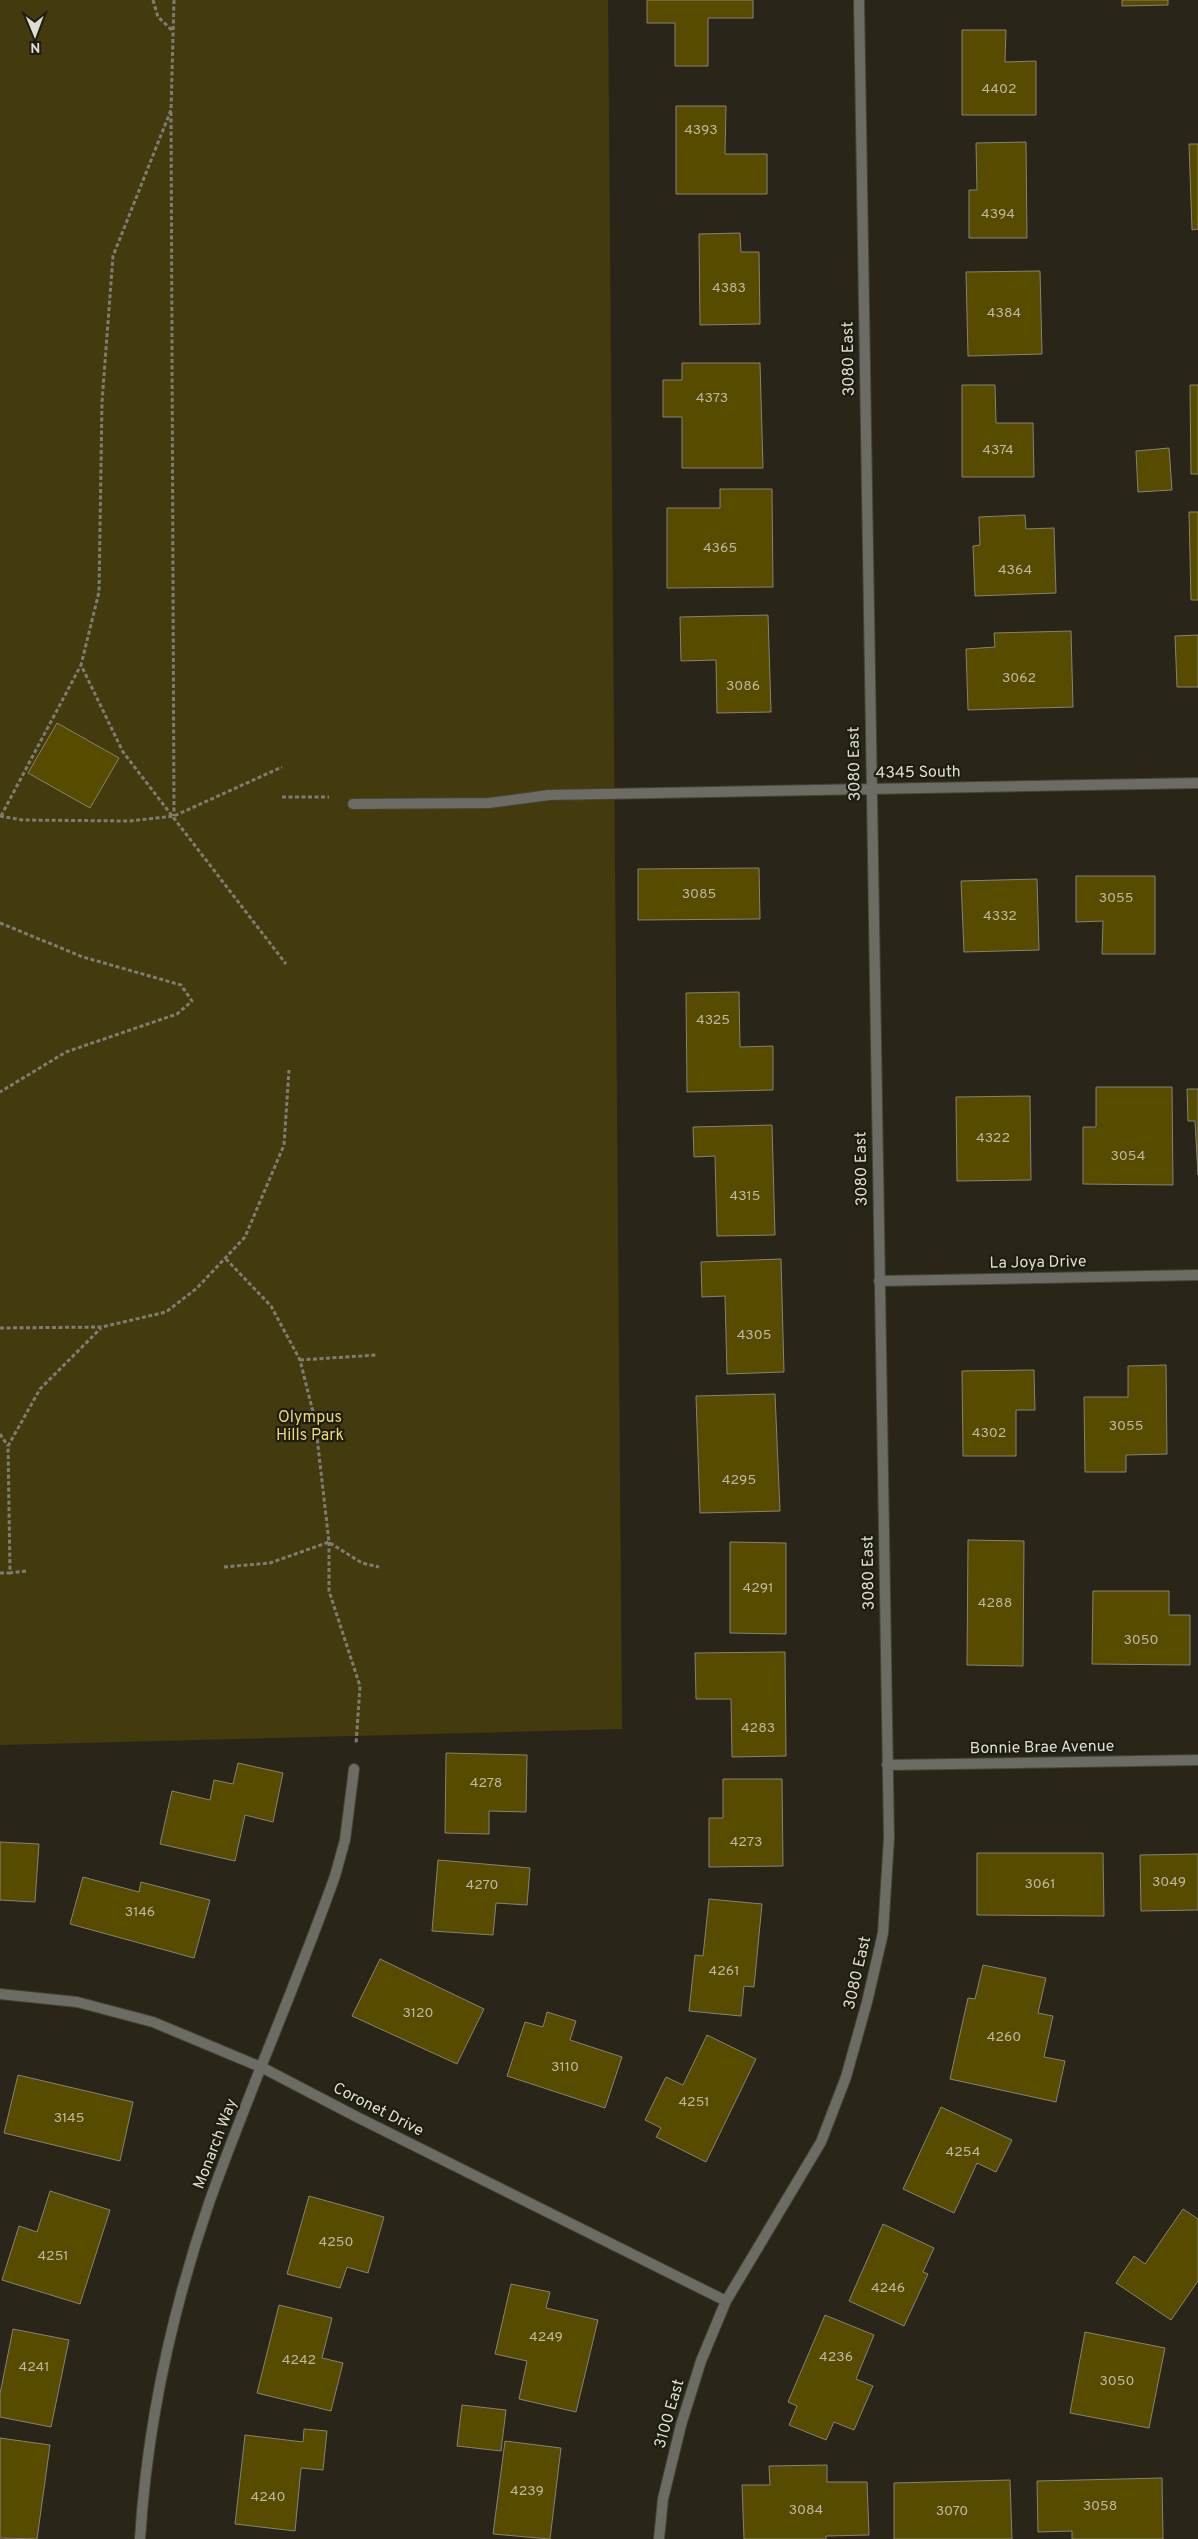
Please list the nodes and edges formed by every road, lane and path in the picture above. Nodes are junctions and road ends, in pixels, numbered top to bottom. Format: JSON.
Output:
{"nodes":[{"id":1,"x":153,"y":0,"type":"edge"},
{"id":2,"x":174,"y":0,"type":"edge"},
{"id":3,"x":859,"y":0,"type":"edge"},
{"id":4,"x":173,"y":32,"type":"junction"},
{"id":5,"x":171,"y":110,"type":"junction"},
{"id":6,"x":81,"y":665,"type":"junction"},
{"id":7,"x":282,"y":767,"type":"dead end"},
{"id":8,"x":1198,"y":783,"type":"edge"},
{"id":9,"x":870,"y":789,"type":"junction"},
{"id":10,"x":282,"y":797,"type":"dead end"},
{"id":11,"x":353,"y":804,"type":"joint"},
{"id":12,"x":0,"y":816,"type":"edge"},
{"id":13,"x":174,"y":816,"type":"junction"},
{"id":14,"x":0,"y":923,"type":"edge"},
{"id":15,"x":286,"y":964,"type":"dead end"},
{"id":16,"x":289,"y":1070,"type":"dead end"},
{"id":17,"x":0,"y":1092,"type":"edge"},
{"id":18,"x":225,"y":1258,"type":"junction"},
{"id":19,"x":1198,"y":1275,"type":"edge"},
{"id":20,"x":879,"y":1281,"type":"junction"},
{"id":21,"x":102,"y":1327,"type":"junction"},
{"id":22,"x":0,"y":1328,"type":"edge"},
{"id":23,"x":376,"y":1355,"type":"dead end"},
{"id":24,"x":300,"y":1360,"type":"junction"},
{"id":25,"x":0,"y":1434,"type":"edge"},
{"id":26,"x":8,"y":1446,"type":"junction"},
{"id":27,"x":329,"y":1542,"type":"junction"},
{"id":28,"x":224,"y":1567,"type":"dead end"},
{"id":29,"x":380,"y":1567,"type":"dead end"},
{"id":30,"x":26,"y":1571,"type":"dead end"},
{"id":31,"x":0,"y":1573,"type":"edge"},
{"id":32,"x":10,"y":1573,"type":"junction"},
{"id":33,"x":1198,"y":1760,"type":"edge"},
{"id":34,"x":887,"y":1765,"type":"junction"},
{"id":35,"x":354,"y":1769,"type":"joint"},
{"id":36,"x":0,"y":1994,"type":"edge"},
{"id":37,"x":263,"y":2068,"type":"junction"},
{"id":38,"x":726,"y":2301,"type":"junction"},
{"id":39,"x":140,"y":2539,"type":"edge"},
{"id":40,"x":659,"y":2539,"type":"edge"}],
"edges":[{"from":1,"to":4,"type":"path"},
{"from":2,"to":4,"type":"path"},
{"from":3,"to":9,"type":"street","name":"3080 East"},
{"from":4,"to":5,"type":"path"},
{"from":5,"to":6,"type":"path"},
{"from":5,"to":13,"type":"path"},
{"from":6,"to":12,"type":"path"},
{"from":6,"to":13,"type":"path"},
{"from":7,"to":13,"type":"path"},
{"from":8,"to":9,"type":"street","name":"4345 South"},
{"from":9,"to":11,"type":"street","name":"4345 South"},
{"from":9,"to":20,"type":"street","name":"3080 East"},
{"from":10,"to":11,"type":"path"},
{"from":12,"to":13,"type":"path"},
{"from":13,"to":15,"type":"path"},
{"from":14,"to":17,"type":"path"},
{"from":16,"to":18,"type":"path"},
{"from":18,"to":21,"type":"path"},
{"from":18,"to":24,"type":"path"},
{"from":19,"to":20,"type":"street","name":"La Joya Drive"},
{"from":20,"to":34,"type":"street","name":"3080 East"},
{"from":21,"to":22,"type":"path"},
{"from":21,"to":26,"type":"path"},
{"from":23,"to":24,"type":"path"},
{"from":24,"to":27,"type":"path"},
{"from":25,"to":26,"type":"path"},
{"from":26,"to":32,"type":"path"},
{"from":27,"to":28,"type":"path"},
{"from":27,"to":29,"type":"path"},
{"from":27,"to":35,"type":"path"},
{"from":30,"to":32,"type":"path"},
{"from":31,"to":32,"type":"path"},
{"from":33,"to":34,"type":"street","name":"Bonnie Brae Avenue"},
{"from":34,"to":38,"type":"street","name":"3080 East"},
{"from":35,"to":37,"type":"street","name":"Monarch Way"},
{"from":36,"to":37,"type":"street","name":"Coronet Drive"},
{"from":37,"to":38,"type":"street","name":"Coronet Drive"},
{"from":37,"to":39,"type":"street","name":"Monarch Way"},
{"from":38,"to":40,"type":"street","name":"3100 East"}]}
